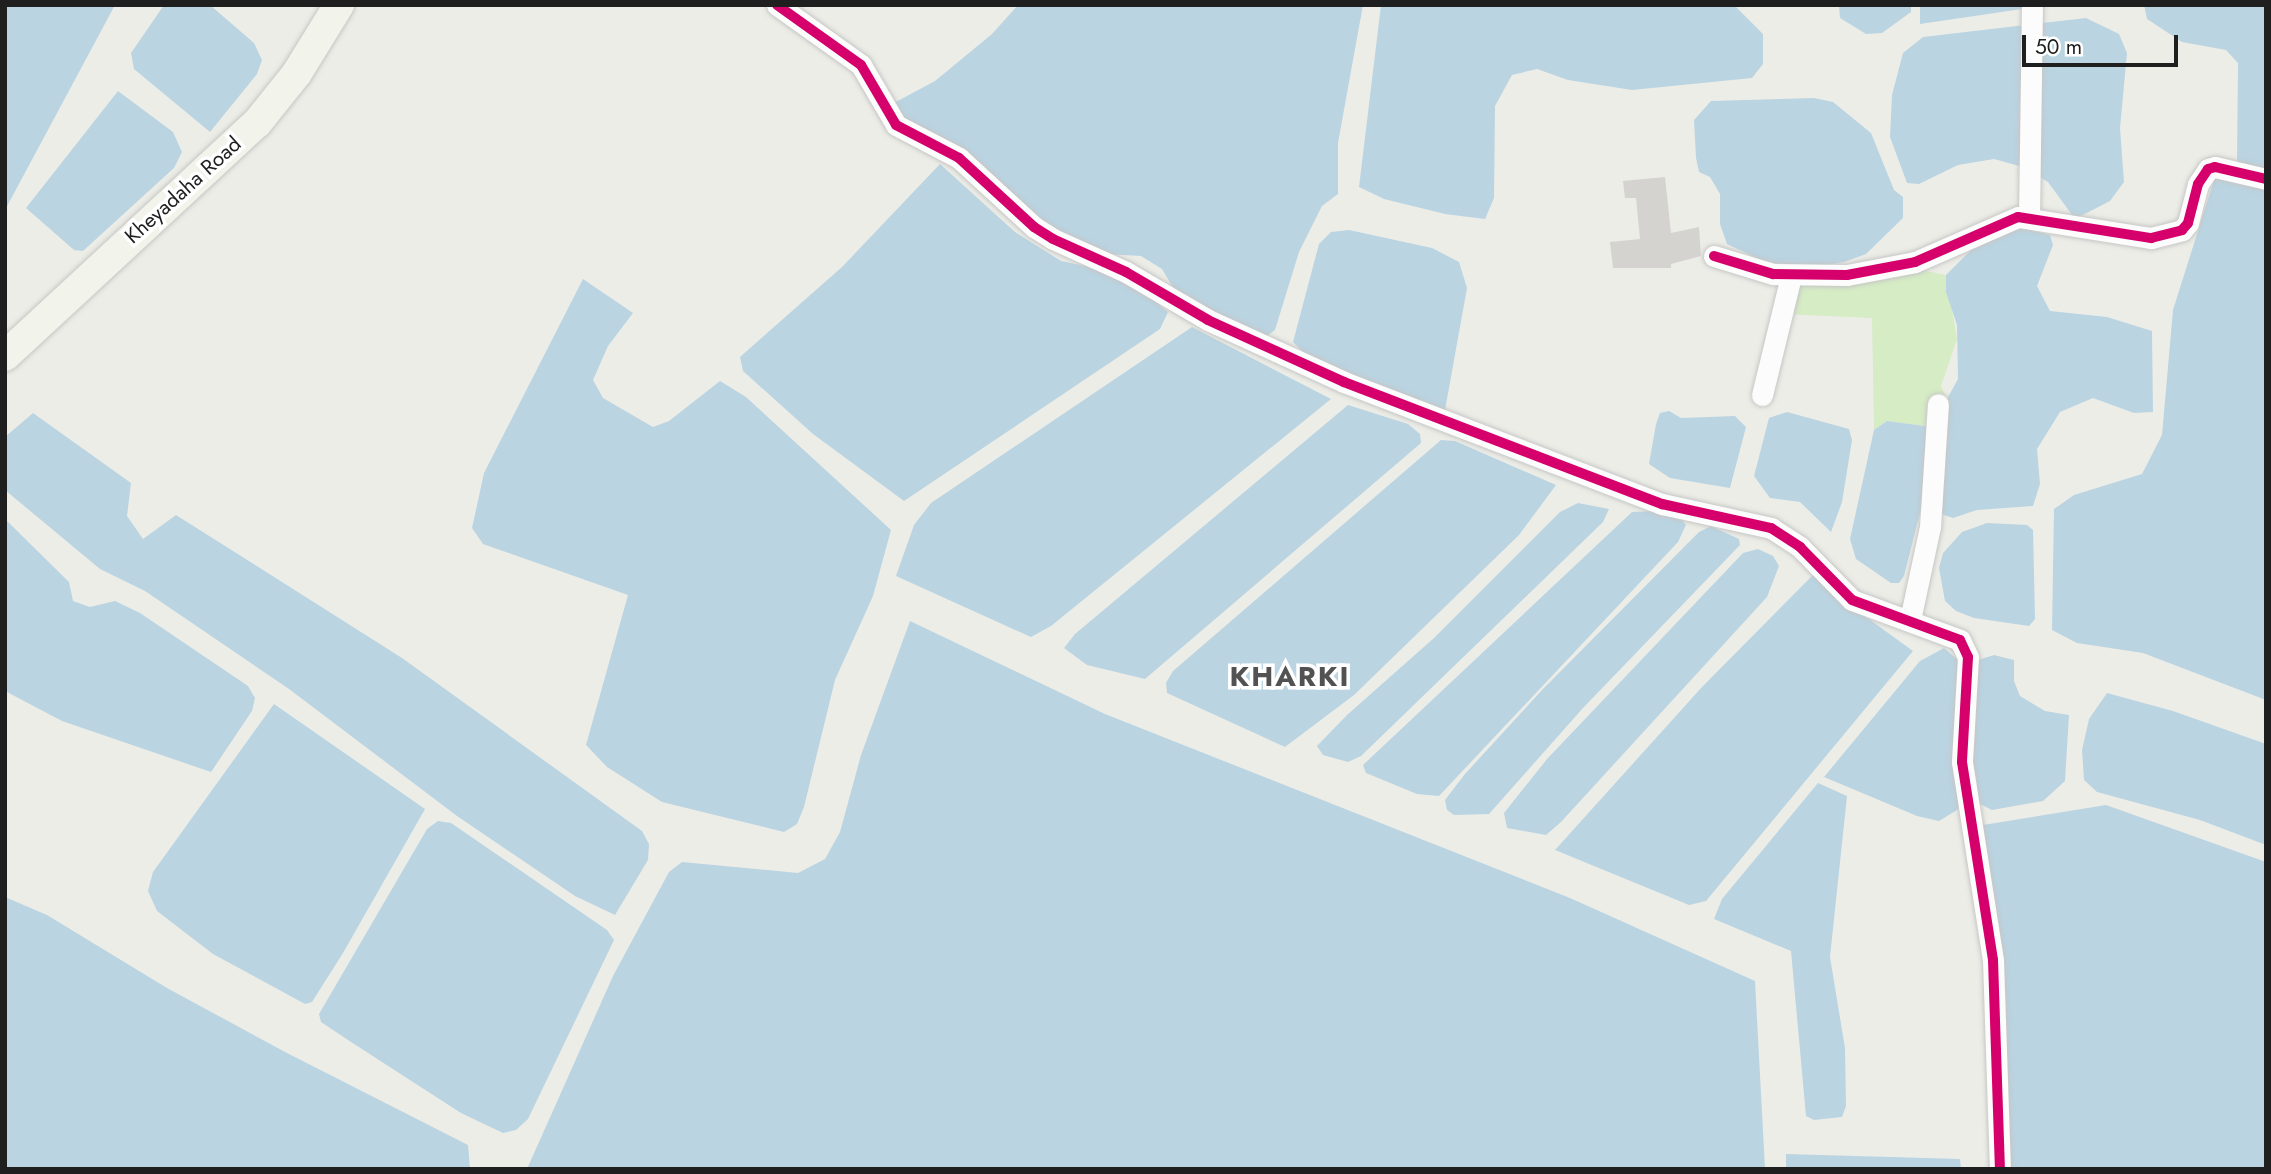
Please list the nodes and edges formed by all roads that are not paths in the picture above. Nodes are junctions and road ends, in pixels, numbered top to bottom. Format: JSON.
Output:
{"nodes":[{"id":1,"x":339,"y":5,"type":"edge"},
{"id":2,"x":777,"y":5,"type":"edge"},
{"id":3,"x":2032,"y":5,"type":"edge"},
{"id":4,"x":2266,"y":179,"type":"edge"},
{"id":5,"x":2029,"y":218,"type":"junction"},
{"id":6,"x":1714,"y":256,"type":"dead end"},
{"id":7,"x":1791,"y":276,"type":"junction"},
{"id":8,"x":5,"y":356,"type":"edge"},
{"id":9,"x":1762,"y":395,"type":"dead end"},
{"id":10,"x":1938,"y":404,"type":"dead end"},
{"id":11,"x":1910,"y":620,"type":"junction"},
{"id":12,"x":2000,"y":1169,"type":"edge"}],
"edges":[{"from":1,"to":8,"type":"main road","name":"Kheyadaha Road"},
{"from":2,"to":11,"type":"street"},
{"from":3,"to":5,"type":"street"},
{"from":4,"to":5,"type":"street"},
{"from":5,"to":7,"type":"street"},
{"from":6,"to":7,"type":"street"},
{"from":7,"to":9,"type":"street"},
{"from":10,"to":11,"type":"street"},
{"from":11,"to":12,"type":"street"}]}
